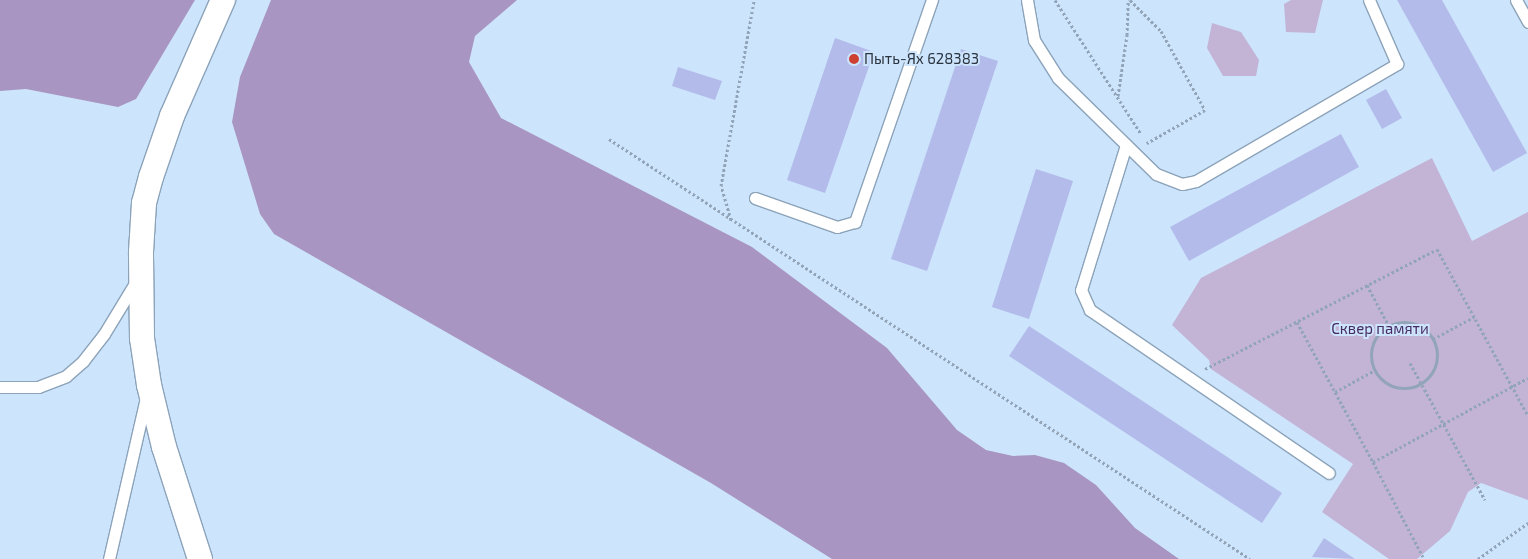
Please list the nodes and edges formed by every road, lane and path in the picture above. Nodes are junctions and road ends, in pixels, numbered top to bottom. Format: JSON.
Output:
{"nodes":[{"id":1,"x":223,"y":0,"type":"edge"},
{"id":2,"x":754,"y":0,"type":"edge"},
{"id":3,"x":932,"y":0,"type":"edge"},
{"id":4,"x":1027,"y":0,"type":"edge"},
{"id":5,"x":1055,"y":0,"type":"edge"},
{"id":6,"x":1129,"y":0,"type":"edge"},
{"id":7,"x":1369,"y":0,"type":"edge"},
{"id":8,"x":1516,"y":0,"type":"edge"},
{"id":9,"x":1528,"y":22,"type":"edge"},
{"id":10,"x":1118,"y":96,"type":"junction"},
{"id":11,"x":609,"y":139,"type":"dead end"},
{"id":12,"x":1126,"y":145,"type":"junction"},
{"id":13,"x":755,"y":198,"type":"dead end"},
{"id":14,"x":731,"y":220,"type":"junction"},
{"id":15,"x":140,"y":276,"type":"junction"},
{"id":16,"x":1368,"y":285,"type":"junction"},
{"id":17,"x":1474,"y":317,"type":"junction"},
{"id":18,"x":1297,"y":322,"type":"junction"},
{"id":19,"x":1389,"y":326,"type":"junction"},
{"id":20,"x":1433,"y":339,"type":"junction"},
{"id":21,"x":1410,"y":363,"type":"dead end"},
{"id":22,"x":1375,"y":370,"type":"junction"},
{"id":23,"x":1189,"y":377,"type":"junction"},
{"id":24,"x":1528,"y":378,"type":"edge"},
{"id":25,"x":1422,"y":384,"type":"junction"},
{"id":26,"x":149,"y":385,"type":"junction"},
{"id":27,"x":1512,"y":386,"type":"junction"},
{"id":28,"x":0,"y":387,"type":"edge"},
{"id":29,"x":1335,"y":392,"type":"junction"},
{"id":30,"x":1528,"y":416,"type":"edge"},
{"id":31,"x":1443,"y":424,"type":"junction"},
{"id":32,"x":1374,"y":462,"type":"junction"},
{"id":33,"x":1329,"y":472,"type":"dead end"},
{"id":34,"x":1485,"y":500,"type":"dead end"},
{"id":35,"x":1528,"y":523,"type":"edge"},
{"id":36,"x":1424,"y":557,"type":"dead end"},
{"id":37,"x":109,"y":559,"type":"edge"},
{"id":38,"x":200,"y":559,"type":"edge"},
{"id":39,"x":1250,"y":559,"type":"edge"},
{"id":40,"x":1478,"y":559,"type":"edge"}],
"edges":[{"from":1,"to":15,"type":"street"},
{"from":2,"to":14,"type":"path"},
{"from":3,"to":13,"type":"lane"},
{"from":4,"to":12,"type":"lane"},
{"from":5,"to":10,"type":"path"},
{"from":6,"to":10,"type":"path"},
{"from":6,"to":10,"type":"path"},
{"from":7,"to":12,"type":"lane"},
{"from":8,"to":9,"type":"lane"},
{"from":11,"to":14,"type":"path"},
{"from":12,"to":23,"type":"lane"},
{"from":14,"to":39,"type":"path"},
{"from":15,"to":26,"type":"street"},
{"from":15,"to":28,"type":"lane"},
{"from":16,"to":17,"type":"path"},
{"from":16,"to":18,"type":"path"},
{"from":16,"to":19,"type":"path"},
{"from":17,"to":20,"type":"path"},
{"from":17,"to":27,"type":"path"},
{"from":18,"to":23,"type":"path"},
{"from":18,"to":29,"type":"path"},
{"from":19,"to":20,"type":"path"},
{"from":19,"to":22,"type":"path"},
{"from":20,"to":25,"type":"path"},
{"from":21,"to":25,"type":"path"},
{"from":22,"to":25,"type":"path"},
{"from":22,"to":29,"type":"path"},
{"from":23,"to":33,"type":"lane"},
{"from":24,"to":27,"type":"path"},
{"from":25,"to":31,"type":"path"},
{"from":26,"to":37,"type":"lane"},
{"from":26,"to":38,"type":"street"},
{"from":27,"to":30,"type":"path"},
{"from":27,"to":31,"type":"path"},
{"from":29,"to":32,"type":"path"},
{"from":31,"to":32,"type":"path"},
{"from":31,"to":34,"type":"path"},
{"from":32,"to":36,"type":"path"},
{"from":35,"to":40,"type":"path"}]}
